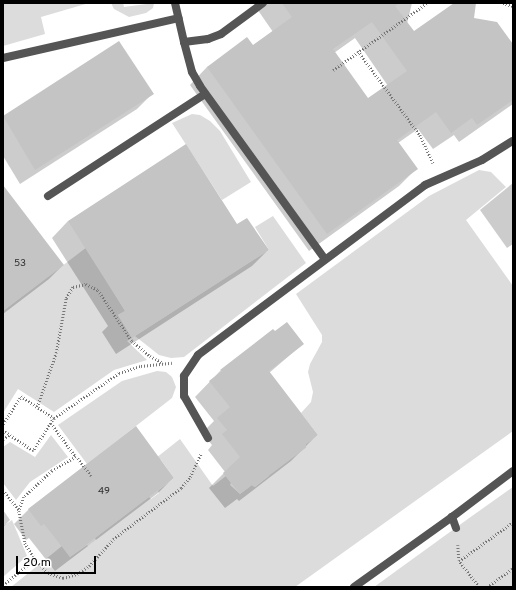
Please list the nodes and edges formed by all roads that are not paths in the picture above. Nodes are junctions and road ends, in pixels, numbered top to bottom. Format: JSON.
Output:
{"nodes":[{"id":1,"x":176,"y":3,"type":"edge"},
{"id":2,"x":262,"y":3,"type":"edge"},
{"id":3,"x":179,"y":18,"type":"junction"},
{"id":4,"x":184,"y":42,"type":"junction"},
{"id":5,"x":3,"y":58,"type":"edge"},
{"id":6,"x":206,"y":94,"type":"junction"},
{"id":7,"x":513,"y":141,"type":"edge"},
{"id":8,"x":48,"y":196,"type":"dead end"},
{"id":9,"x":325,"y":259,"type":"junction"},
{"id":10,"x":208,"y":438,"type":"road end"},
{"id":11,"x":513,"y":471,"type":"edge"},
{"id":12,"x":452,"y":517,"type":"junction"},
{"id":13,"x":456,"y":528,"type":"dead end"},
{"id":14,"x":354,"y":587,"type":"edge"}],
"edges":[{"from":1,"to":3,"type":"lane"},
{"from":2,"to":4,"type":"lane"},
{"from":3,"to":4,"type":"lane"},
{"from":3,"to":5,"type":"lane"},
{"from":4,"to":6,"type":"lane"},
{"from":6,"to":8,"type":"lane"},
{"from":6,"to":9,"type":"lane"},
{"from":7,"to":9,"type":"lane"},
{"from":9,"to":10,"type":"lane"},
{"from":11,"to":12,"type":"lane"},
{"from":12,"to":13,"type":"lane"},
{"from":12,"to":14,"type":"lane"}]}
